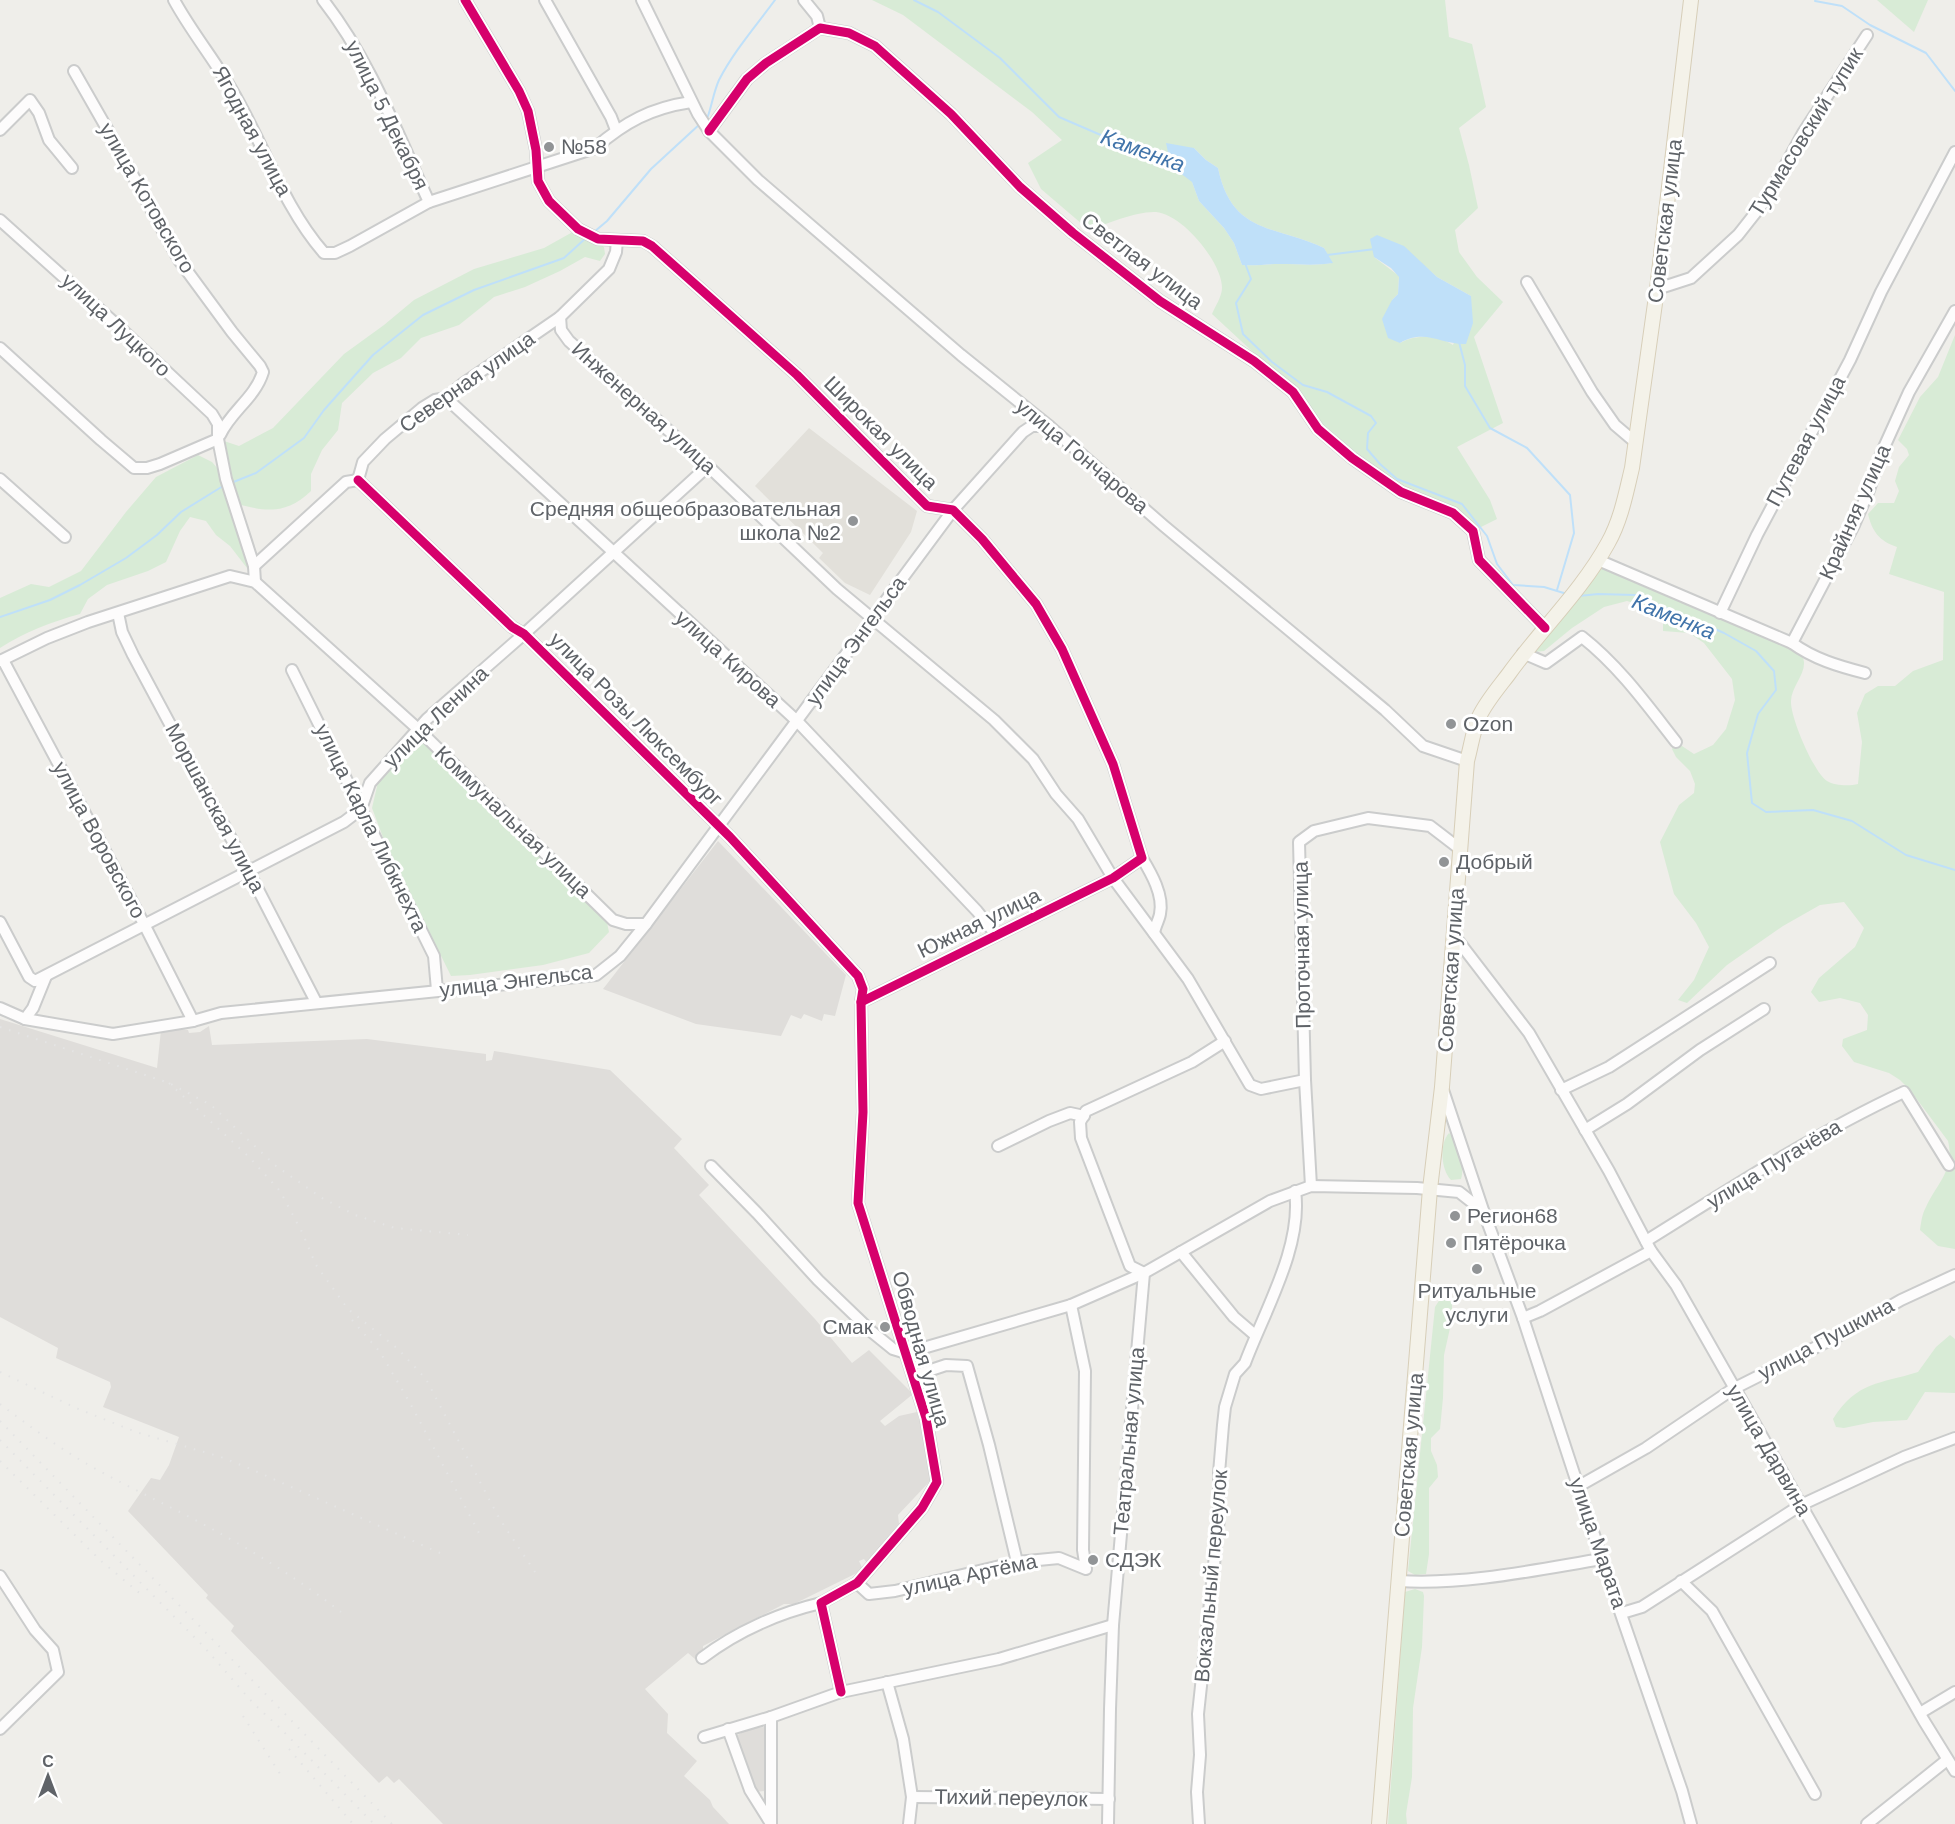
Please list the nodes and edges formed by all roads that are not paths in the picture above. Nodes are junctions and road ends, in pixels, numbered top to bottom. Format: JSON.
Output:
{"nodes":[{"id":1,"x":174,"y":0,"type":"edge"},
{"id":2,"x":323,"y":0,"type":"edge"},
{"id":3,"x":465,"y":0,"type":"edge"},
{"id":4,"x":545,"y":0,"type":"edge"},
{"id":5,"x":642,"y":0,"type":"edge"},
{"id":6,"x":804,"y":0,"type":"edge"},
{"id":7,"x":1691,"y":0,"type":"edge"},
{"id":8,"x":820,"y":28,"type":"junction"},
{"id":9,"x":1867,"y":35,"type":"dead end"},
{"id":10,"x":74,"y":70,"type":"dead end"},
{"id":11,"x":691,"y":102,"type":"junction"},
{"id":12,"x":707,"y":127,"type":"junction"},
{"id":13,"x":0,"y":130,"type":"edge"},
{"id":14,"x":616,"y":130,"type":"junction"},
{"id":15,"x":1955,"y":152,"type":"edge"},
{"id":16,"x":536,"y":167,"type":"junction"},
{"id":17,"x":72,"y":168,"type":"dead end"},
{"id":18,"x":429,"y":202,"type":"junction"},
{"id":19,"x":0,"y":220,"type":"edge"},
{"id":20,"x":617,"y":240,"type":"junction"},
{"id":21,"x":1527,"y":282,"type":"dead end"},
{"id":22,"x":1657,"y":290,"type":"junction"},
{"id":23,"x":1955,"y":311,"type":"edge"},
{"id":24,"x":560,"y":316,"type":"junction"},
{"id":25,"x":0,"y":348,"type":"edge"},
{"id":26,"x":446,"y":398,"type":"junction"},
{"id":27,"x":1049,"y":426,"type":"junction"},
{"id":28,"x":218,"y":439,"type":"junction"},
{"id":29,"x":1635,"y":442,"type":"junction"},
{"id":30,"x":708,"y":466,"type":"junction"},
{"id":31,"x":0,"y":479,"type":"edge"},
{"id":32,"x":358,"y":480,"type":"junction"},
{"id":33,"x":953,"y":510,"type":"junction"},
{"id":34,"x":65,"y":537,"type":"dead end"},
{"id":35,"x":613,"y":552,"type":"junction"},
{"id":36,"x":1598,"y":560,"type":"junction"},
{"id":37,"x":254,"y":566,"type":"junction"},
{"id":38,"x":255,"y":582,"type":"junction"},
{"id":39,"x":118,"y":613,"type":"junction"},
{"id":40,"x":1720,"y":613,"type":"junction"},
{"id":41,"x":873,"y":618,"type":"junction"},
{"id":42,"x":1545,"y":628,"type":"junction"},
{"id":43,"x":524,"y":634,"type":"junction"},
{"id":44,"x":1792,"y":643,"type":"junction"},
{"id":45,"x":1524,"y":653,"type":"junction"},
{"id":46,"x":1,"y":661,"type":"edge"},
{"id":47,"x":292,"y":670,"type":"dead end"},
{"id":48,"x":1865,"y":673,"type":"dead end"},
{"id":49,"x":797,"y":721,"type":"junction"},
{"id":50,"x":418,"y":729,"type":"junction"},
{"id":51,"x":1676,"y":742,"type":"dead end"},
{"id":52,"x":1467,"y":761,"type":"junction"},
{"id":53,"x":361,"y":809,"type":"junction"},
{"id":54,"x":719,"y":827,"type":"junction"},
{"id":55,"x":1460,"y":849,"type":"junction"},
{"id":56,"x":1142,"y":858,"type":"junction"},
{"id":57,"x":248,"y":870,"type":"junction"},
{"id":58,"x":1113,"y":878,"type":"junction"},
{"id":59,"x":0,"y":922,"type":"edge"},
{"id":60,"x":144,"y":924,"type":"junction"},
{"id":61,"x":646,"y":924,"type":"junction"},
{"id":62,"x":1154,"y":933,"type":"junction"},
{"id":63,"x":1453,"y":934,"type":"junction"},
{"id":64,"x":996,"y":935,"type":"junction"},
{"id":65,"x":1770,"y":963,"type":"dead end"},
{"id":66,"x":46,"y":976,"type":"junction"},
{"id":67,"x":437,"y":990,"type":"junction"},
{"id":68,"x":316,"y":1002,"type":"junction"},
{"id":69,"x":861,"y":1002,"type":"junction"},
{"id":70,"x":0,"y":1008,"type":"edge"},
{"id":71,"x":1764,"y":1009,"type":"dead end"},
{"id":72,"x":25,"y":1018,"type":"junction"},
{"id":73,"x":193,"y":1021,"type":"junction"},
{"id":74,"x":1225,"y":1041,"type":"junction"},
{"id":75,"x":1305,"y":1080,"type":"junction"},
{"id":76,"x":1442,"y":1087,"type":"junction"},
{"id":77,"x":1562,"y":1090,"type":"junction"},
{"id":78,"x":1084,"y":1116,"type":"junction"},
{"id":79,"x":1585,"y":1130,"type":"junction"},
{"id":80,"x":998,"y":1146,"type":"dead end"},
{"id":81,"x":1950,"y":1165,"type":"dead end"},
{"id":82,"x":711,"y":1166,"type":"dead end"},
{"id":83,"x":1311,"y":1186,"type":"junction"},
{"id":84,"x":1430,"y":1189,"type":"junction"},
{"id":85,"x":1295,"y":1191,"type":"junction"},
{"id":86,"x":1483,"y":1210,"type":"junction"},
{"id":87,"x":1649,"y":1246,"type":"junction"},
{"id":88,"x":1181,"y":1252,"type":"junction"},
{"id":89,"x":1503,"y":1263,"type":"joint"},
{"id":90,"x":1144,"y":1273,"type":"junction"},
{"id":91,"x":1955,"y":1275,"type":"edge"},
{"id":92,"x":1071,"y":1305,"type":"junction"},
{"id":93,"x":1523,"y":1318,"type":"junction"},
{"id":94,"x":1255,"y":1335,"type":"junction"},
{"id":95,"x":906,"y":1353,"type":"junction"},
{"id":96,"x":913,"y":1376,"type":"junction"},
{"id":97,"x":1733,"y":1389,"type":"junction"},
{"id":98,"x":1955,"y":1438,"type":"edge"},
{"id":99,"x":1579,"y":1486,"type":"junction"},
{"id":100,"x":1801,"y":1505,"type":"junction"},
{"id":101,"x":1602,"y":1559,"type":"junction"},
{"id":102,"x":1017,"y":1562,"type":"junction"},
{"id":103,"x":0,"y":1576,"type":"edge"},
{"id":104,"x":1399,"y":1581,"type":"junction"},
{"id":105,"x":1682,"y":1581,"type":"junction"},
{"id":106,"x":857,"y":1582,"type":"junction"},
{"id":107,"x":821,"y":1603,"type":"junction"},
{"id":108,"x":1622,"y":1613,"type":"junction"},
{"id":109,"x":1113,"y":1625,"type":"junction"},
{"id":110,"x":702,"y":1658,"type":"dead end"},
{"id":111,"x":887,"y":1683,"type":"junction"},
{"id":112,"x":841,"y":1692,"type":"junction"},
{"id":113,"x":1955,"y":1692,"type":"edge"},
{"id":114,"x":1920,"y":1713,"type":"junction"},
{"id":115,"x":771,"y":1717,"type":"junction"},
{"id":116,"x":1,"y":1725,"type":"edge"},
{"id":117,"x":728,"y":1730,"type":"junction"},
{"id":118,"x":704,"y":1737,"type":"dead end"},
{"id":119,"x":1947,"y":1760,"type":"junction"},
{"id":120,"x":1955,"y":1771,"type":"edge"},
{"id":121,"x":1815,"y":1794,"type":"dead end"},
{"id":122,"x":912,"y":1797,"type":"junction"},
{"id":123,"x":1109,"y":1799,"type":"junction"},
{"id":124,"x":771,"y":1824,"type":"edge"},
{"id":125,"x":909,"y":1824,"type":"edge"},
{"id":126,"x":1108,"y":1824,"type":"edge"},
{"id":127,"x":1199,"y":1824,"type":"edge"},
{"id":128,"x":1379,"y":1824,"type":"edge"},
{"id":129,"x":1691,"y":1824,"type":"edge"},
{"id":130,"x":1867,"y":1824,"type":"edge"}],
"edges":[{"from":1,"to":18,"type":"street","name":"Ягодная улица"},
{"from":2,"to":18,"type":"street","name":"улица 5 Декабря"},
{"from":3,"to":16,"type":"street"},
{"from":4,"to":14,"type":"street"},
{"from":5,"to":11,"type":"street","name":"улица Гончарова"},
{"from":6,"to":8,"type":"street"},
{"from":7,"to":22,"type":"main road","name":"Советская улица"},
{"from":8,"to":12,"type":"street"},
{"from":8,"to":42,"type":"street","name":"Светлая улица"},
{"from":9,"to":22,"type":"street","name":"Турмасовский тупик"},
{"from":10,"to":28,"type":"street","name":"улица Котовского"},
{"from":11,"to":12,"type":"street","name":"улица Гончарова"},
{"from":11,"to":14,"type":"street"},
{"from":12,"to":27,"type":"street","name":"улица Гончарова"},
{"from":13,"to":17,"type":"street"},
{"from":14,"to":16,"type":"street"},
{"from":15,"to":40,"type":"street","name":"Путевая улица"},
{"from":16,"to":18,"type":"street"},
{"from":16,"to":20,"type":"street","name":"Широкая улица"},
{"from":19,"to":28,"type":"street","name":"улица Луцкого"},
{"from":20,"to":24,"type":"street","name":"Северная улица"},
{"from":20,"to":33,"type":"street","name":"Широкая улица"},
{"from":21,"to":29,"type":"street"},
{"from":22,"to":29,"type":"main road","name":"Советская улица"},
{"from":23,"to":44,"type":"street","name":"Крайняя улица"},
{"from":24,"to":26,"type":"street","name":"Северная улица"},
{"from":24,"to":30,"type":"street","name":"Инженерная улица"},
{"from":25,"to":28,"type":"street"},
{"from":26,"to":32,"type":"street","name":"Северная улица"},
{"from":26,"to":35,"type":"street","name":"улица Кирова"},
{"from":27,"to":33,"type":"street","name":"Широкая улица"},
{"from":27,"to":52,"type":"street","name":"улица Гончарова"},
{"from":28,"to":37,"type":"street","name":"улица Луцкого"},
{"from":29,"to":36,"type":"main road","name":"Советская улица"},
{"from":30,"to":35,"type":"street","name":"улица Ленина"},
{"from":30,"to":41,"type":"street","name":"Инженерная улица"},
{"from":31,"to":34,"type":"street"},
{"from":32,"to":37,"type":"street"},
{"from":32,"to":43,"type":"street","name":"улица Розы Люксембург"},
{"from":33,"to":41,"type":"street","name":"улица Энгельса"},
{"from":33,"to":56,"type":"street","name":"Широкая улица"},
{"from":35,"to":43,"type":"street","name":"улица Ленина"},
{"from":35,"to":49,"type":"street","name":"улица Кирова"},
{"from":36,"to":40,"type":"street"},
{"from":36,"to":42,"type":"main road","name":"Советская улица"},
{"from":37,"to":38,"type":"street"},
{"from":38,"to":39,"type":"street"},
{"from":38,"to":50,"type":"street","name":"Коммунальная улица"},
{"from":39,"to":46,"type":"street"},
{"from":39,"to":57,"type":"street","name":"Моршанская улица"},
{"from":40,"to":44,"type":"street"},
{"from":41,"to":49,"type":"street","name":"улица Энгельса"},
{"from":41,"to":58,"type":"street","name":"Инженерная улица"},
{"from":42,"to":45,"type":"main road","name":"Советская улица"},
{"from":43,"to":50,"type":"street","name":"улица Ленина"},
{"from":43,"to":54,"type":"street","name":"улица Розы Люксембург"},
{"from":44,"to":48,"type":"street"},
{"from":45,"to":51,"type":"street"},
{"from":45,"to":52,"type":"main road","name":"Советская улица"},
{"from":46,"to":60,"type":"street","name":"улица Воровского"},
{"from":47,"to":53,"type":"street","name":"улица Карла Либкнехта"},
{"from":49,"to":54,"type":"street","name":"улица Энгельса"},
{"from":49,"to":64,"type":"street","name":"улица Кирова"},
{"from":50,"to":53,"type":"street","name":"улица Ленина"},
{"from":50,"to":61,"type":"street","name":"Коммунальная улица"},
{"from":52,"to":55,"type":"main road","name":"Советская улица"},
{"from":53,"to":57,"type":"street"},
{"from":53,"to":67,"type":"street","name":"улица Карла Либкнехта"},
{"from":54,"to":61,"type":"street","name":"улица Энгельса"},
{"from":54,"to":69,"type":"street","name":"улица Розы Люксембург"},
{"from":55,"to":63,"type":"main road","name":"Советская улица"},
{"from":55,"to":75,"type":"street","name":"Проточная улица"},
{"from":56,"to":58,"type":"street"},
{"from":56,"to":62,"type":"street","name":"Широкая улица"},
{"from":57,"to":60,"type":"street"},
{"from":57,"to":68,"type":"street","name":"Моршанская улица"},
{"from":58,"to":62,"type":"street"},
{"from":58,"to":64,"type":"street","name":"Южная улица"},
{"from":59,"to":66,"type":"street"},
{"from":60,"to":66,"type":"street"},
{"from":60,"to":73,"type":"street","name":"улица Воровского"},
{"from":61,"to":67,"type":"street","name":"улица Энгельса"},
{"from":62,"to":74,"type":"street"},
{"from":63,"to":76,"type":"main road","name":"Советская улица"},
{"from":63,"to":77,"type":"street","name":"улица Дарвина"},
{"from":64,"to":69,"type":"street","name":"Южная улица"},
{"from":65,"to":77,"type":"street"},
{"from":66,"to":72,"type":"street"},
{"from":67,"to":68,"type":"street","name":"улица Энгельса"},
{"from":68,"to":73,"type":"street","name":"улица Энгельса"},
{"from":69,"to":95,"type":"street","name":"Обводная улица"},
{"from":70,"to":72,"type":"street","name":"улица Энгельса"},
{"from":71,"to":79,"type":"street"},
{"from":72,"to":73,"type":"street","name":"улица Энгельса"},
{"from":74,"to":75,"type":"street"},
{"from":74,"to":78,"type":"street"},
{"from":75,"to":83,"type":"street","name":"Проточная улица"},
{"from":76,"to":84,"type":"main road","name":"Советская улица"},
{"from":76,"to":86,"type":"street","name":"Советская улица"},
{"from":77,"to":79,"type":"street","name":"улица Дарвина"},
{"from":78,"to":80,"type":"street"},
{"from":78,"to":90,"type":"street"},
{"from":79,"to":87,"type":"street","name":"улица Дарвина"},
{"from":81,"to":87,"type":"street","name":"улица Пугачёва"},
{"from":82,"to":95,"type":"street"},
{"from":83,"to":84,"type":"street"},
{"from":83,"to":85,"type":"street"},
{"from":84,"to":86,"type":"street"},
{"from":84,"to":104,"type":"main road","name":"Советская улица"},
{"from":85,"to":88,"type":"street"},
{"from":85,"to":94,"type":"street","name":"Вокзальный переулок"},
{"from":86,"to":89,"type":"street","name":"Советская улица"},
{"from":87,"to":93,"type":"street","name":"улица Пугачёва"},
{"from":87,"to":97,"type":"street","name":"улица Дарвина"},
{"from":88,"to":90,"type":"street"},
{"from":88,"to":94,"type":"street"},
{"from":89,"to":93,"type":"street","name":"улица Марата"},
{"from":90,"to":92,"type":"street"},
{"from":90,"to":109,"type":"street","name":"Театральная улица"},
{"from":91,"to":97,"type":"street","name":"улица Пушкина"},
{"from":92,"to":95,"type":"street"},
{"from":92,"to":102,"type":"street","name":"улица Артёма"},
{"from":93,"to":99,"type":"street","name":"улица Марата"},
{"from":94,"to":127,"type":"street","name":"Вокзальный переулок"},
{"from":95,"to":96,"type":"street","name":"Обводная улица"},
{"from":96,"to":102,"type":"street","name":"Обводная улица"},
{"from":96,"to":106,"type":"street","name":"Обводная улица"},
{"from":97,"to":99,"type":"street","name":"улица Пушкина"},
{"from":97,"to":100,"type":"street","name":"улица Дарвина"},
{"from":98,"to":100,"type":"street"},
{"from":99,"to":101,"type":"street","name":"улица Марата"},
{"from":100,"to":105,"type":"street"},
{"from":100,"to":114,"type":"street","name":"улица Дарвина"},
{"from":101,"to":104,"type":"street"},
{"from":101,"to":108,"type":"street","name":"улица Марата"},
{"from":102,"to":106,"type":"street","name":"улица Артёма"},
{"from":103,"to":116,"type":"street"},
{"from":104,"to":128,"type":"main road","name":"Советская улица"},
{"from":105,"to":108,"type":"street"},
{"from":105,"to":121,"type":"street"},
{"from":106,"to":107,"type":"street","name":"Обводная улица"},
{"from":107,"to":110,"type":"street"},
{"from":107,"to":112,"type":"street"},
{"from":108,"to":129,"type":"street","name":"улица Марата"},
{"from":109,"to":111,"type":"street"},
{"from":109,"to":123,"type":"street","name":"Театральная улица"},
{"from":111,"to":112,"type":"street"},
{"from":111,"to":122,"type":"street"},
{"from":112,"to":115,"type":"street"},
{"from":113,"to":114,"type":"street"},
{"from":114,"to":119,"type":"street","name":"улица Дарвина"},
{"from":115,"to":117,"type":"street"},
{"from":115,"to":124,"type":"street"},
{"from":117,"to":118,"type":"street"},
{"from":117,"to":124,"type":"street"},
{"from":119,"to":120,"type":"street","name":"улица Дарвина"},
{"from":119,"to":130,"type":"street"},
{"from":122,"to":123,"type":"street","name":"Тихий переулок"},
{"from":122,"to":125,"type":"street"},
{"from":123,"to":126,"type":"street","name":"Театральная улица"}]}
